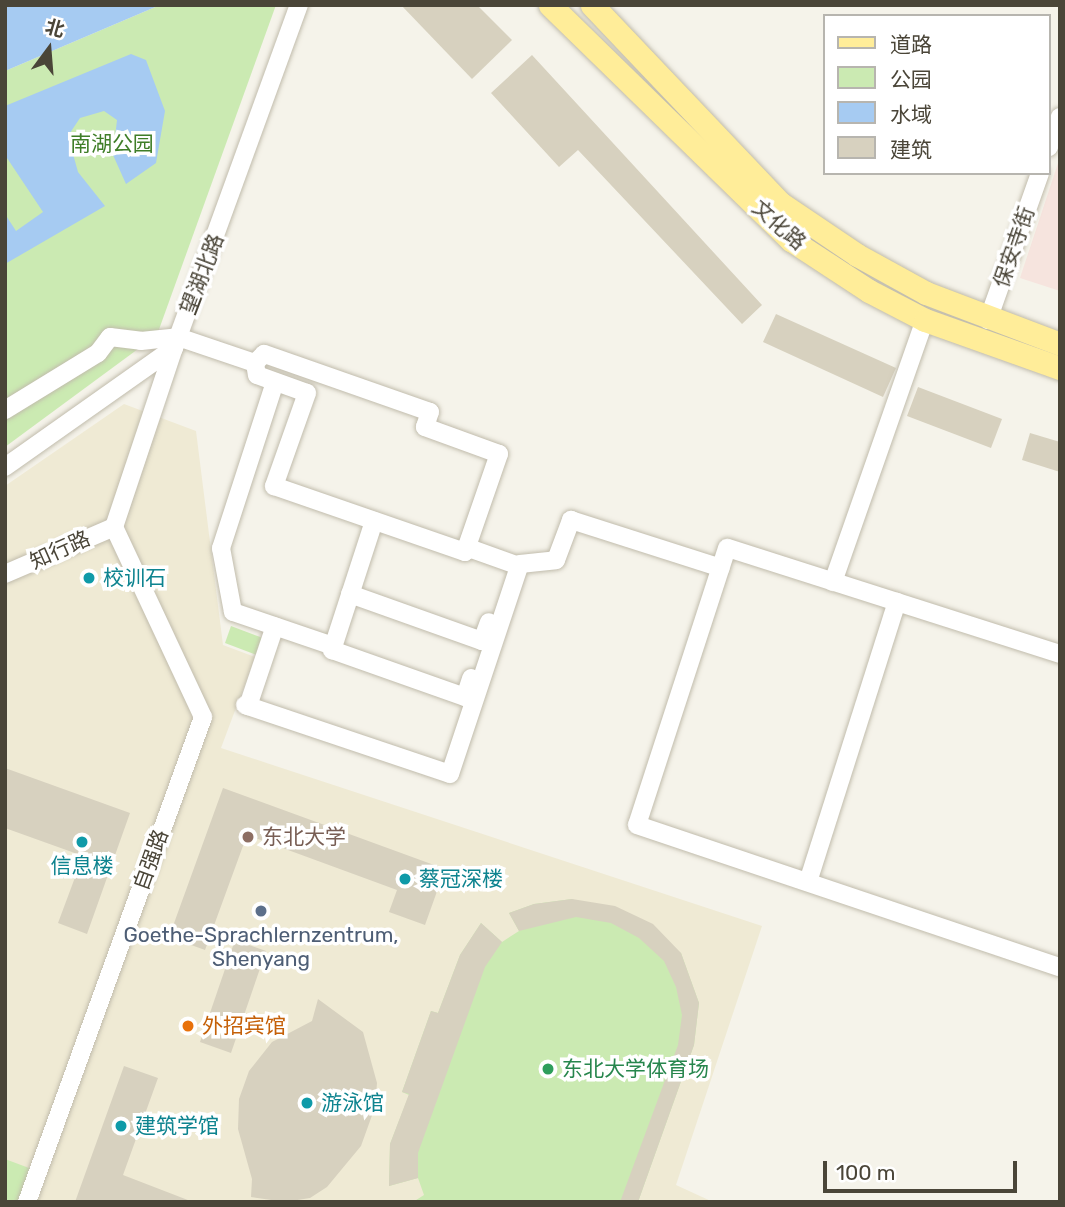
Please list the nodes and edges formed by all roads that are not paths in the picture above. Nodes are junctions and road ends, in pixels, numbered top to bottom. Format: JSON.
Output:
{"nodes":[{"id":1,"x":299,"y":5,"type":"edge"},
{"id":2,"x":550,"y":5,"type":"edge"},
{"id":3,"x":592,"y":5,"type":"edge"},
{"id":4,"x":1060,"y":117,"type":"edge"},
{"id":5,"x":1051,"y":142,"type":"edge"},
{"id":6,"x":1039,"y":175,"type":"edge"},
{"id":7,"x":925,"y":320,"type":"junction"},
{"id":8,"x":988,"y":320,"type":"junction"},
{"id":9,"x":176,"y":343,"type":"junction"},
{"id":10,"x":1060,"y":344,"type":"edge"},
{"id":11,"x":255,"y":363,"type":"junction"},
{"id":12,"x":1060,"y":368,"type":"edge"},
{"id":13,"x":314,"y":372,"type":"junction"},
{"id":14,"x":275,"y":382,"type":"junction"},
{"id":15,"x":307,"y":393,"type":"junction"},
{"id":16,"x":5,"y":410,"type":"edge"},
{"id":17,"x":5,"y":467,"type":"edge"},
{"id":18,"x":374,"y":521,"type":"junction"},
{"id":19,"x":114,"y":527,"type":"junction"},
{"id":20,"x":467,"y":547,"type":"junction"},
{"id":21,"x":514,"y":564,"type":"junction"},
{"id":22,"x":721,"y":568,"type":"junction"},
{"id":23,"x":5,"y":574,"type":"edge"},
{"id":24,"x":833,"y":582,"type":"junction"},
{"id":25,"x":350,"y":594,"type":"junction"},
{"id":26,"x":897,"y":602,"type":"junction"},
{"id":27,"x":275,"y":626,"type":"junction"},
{"id":28,"x":482,"y":641,"type":"junction"},
{"id":29,"x":333,"y":646,"type":"junction"},
{"id":30,"x":1060,"y":654,"type":"edge"},
{"id":31,"x":808,"y":882,"type":"junction"},
{"id":32,"x":1060,"y":967,"type":"edge"},
{"id":33,"x":27,"y":1202,"type":"edge"}],
"edges":[{"from":1,"to":9,"type":"street","name":"望湖北路"},
{"from":2,"to":7,"type":"main road","name":"文化路"},
{"from":3,"to":8,"type":"main road","name":"文化路"},
{"from":4,"to":5,"type":"street"},
{"from":6,"to":8,"type":"street","name":"保安寺街"},
{"from":7,"to":12,"type":"main road","name":"文化路"},
{"from":7,"to":24,"type":"street"},
{"from":8,"to":10,"type":"main road","name":"文化路"},
{"from":9,"to":11,"type":"street"},
{"from":9,"to":16,"type":"street"},
{"from":9,"to":17,"type":"street"},
{"from":9,"to":19,"type":"street","name":"望湖北路"},
{"from":11,"to":13,"type":"street"},
{"from":11,"to":14,"type":"street"},
{"from":13,"to":15,"type":"street"},
{"from":13,"to":20,"type":"street"},
{"from":14,"to":15,"type":"street"},
{"from":14,"to":27,"type":"street"},
{"from":15,"to":18,"type":"street"},
{"from":18,"to":20,"type":"street"},
{"from":18,"to":25,"type":"street"},
{"from":19,"to":23,"type":"street","name":"知行路"},
{"from":19,"to":33,"type":"street","name":"自强路"},
{"from":20,"to":21,"type":"street"},
{"from":21,"to":22,"type":"street"},
{"from":21,"to":27,"type":"street"},
{"from":21,"to":28,"type":"street"},
{"from":22,"to":24,"type":"street"},
{"from":22,"to":31,"type":"street"},
{"from":24,"to":26,"type":"street"},
{"from":25,"to":28,"type":"street"},
{"from":25,"to":29,"type":"street"},
{"from":26,"to":30,"type":"street"},
{"from":26,"to":31,"type":"street"},
{"from":27,"to":29,"type":"street"},
{"from":28,"to":29,"type":"street"},
{"from":31,"to":32,"type":"street"}]}
